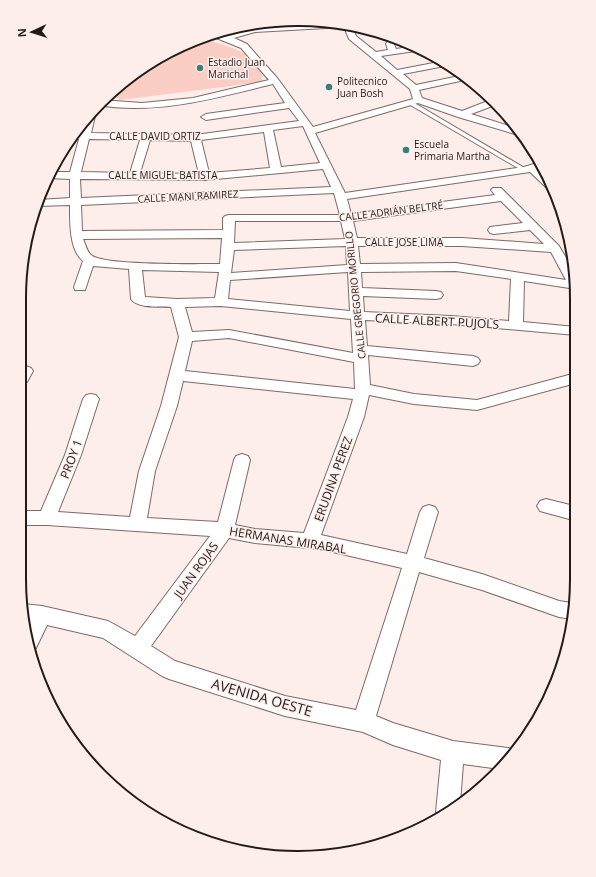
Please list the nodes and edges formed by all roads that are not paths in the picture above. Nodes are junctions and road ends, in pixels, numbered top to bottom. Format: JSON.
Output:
{"nodes":[{"id":1,"x":308,"y":27,"type":"edge"},
{"id":2,"x":349,"y":31,"type":"edge"},
{"id":3,"x":222,"y":37,"type":"edge"},
{"id":4,"x":226,"y":38,"type":"junction"},
{"id":5,"x":391,"y":42,"type":"edge"},
{"id":6,"x":408,"y":50,"type":"edge"},
{"id":7,"x":392,"y":52,"type":"junction"},
{"id":8,"x":374,"y":55,"type":"junction"},
{"id":9,"x":438,"y":65,"type":"edge"},
{"id":10,"x":395,"y":73,"type":"junction"},
{"id":11,"x":459,"y":79,"type":"edge"},
{"id":12,"x":275,"y":81,"type":"junction"},
{"id":13,"x":414,"y":88,"type":"junction"},
{"id":14,"x":193,"y":101,"type":"junction"},
{"id":15,"x":414,"y":101,"type":"junction"},
{"id":16,"x":108,"y":104,"type":"edge"},
{"id":17,"x":488,"y":104,"type":"edge"},
{"id":18,"x":291,"y":105,"type":"junction"},
{"id":19,"x":461,"y":115,"type":"junction"},
{"id":20,"x":206,"y":117,"type":"junction"},
{"id":21,"x":308,"y":127,"type":"junction"},
{"id":22,"x":268,"y":128,"type":"junction"},
{"id":23,"x":513,"y":131,"type":"edge"},
{"id":24,"x":220,"y":135,"type":"junction"},
{"id":25,"x":80,"y":136,"type":"edge"},
{"id":26,"x":146,"y":137,"type":"junction"},
{"id":27,"x":195,"y":138,"type":"junction"},
{"id":28,"x":326,"y":166,"type":"junction"},
{"id":29,"x":533,"y":168,"type":"edge"},
{"id":30,"x":276,"y":170,"type":"junction"},
{"id":31,"x":56,"y":175,"type":"edge"},
{"id":32,"x":75,"y":175,"type":"junction"},
{"id":33,"x":134,"y":176,"type":"junction"},
{"id":34,"x":483,"y":176,"type":"junction"},
{"id":35,"x":541,"y":176,"type":"edge"},
{"id":36,"x":205,"y":177,"type":"junction"},
{"id":37,"x":339,"y":193,"type":"junction"},
{"id":38,"x":504,"y":197,"type":"junction"},
{"id":39,"x":75,"y":201,"type":"junction"},
{"id":40,"x":43,"y":203,"type":"edge"},
{"id":41,"x":346,"y":218,"type":"junction"},
{"id":42,"x":533,"y":226,"type":"junction"},
{"id":43,"x":494,"y":230,"type":"dead end"},
{"id":44,"x":229,"y":234,"type":"junction"},
{"id":45,"x":76,"y":235,"type":"junction"},
{"id":46,"x":352,"y":242,"type":"junction"},
{"id":47,"x":228,"y":246,"type":"junction"},
{"id":48,"x":555,"y":249,"type":"junction"},
{"id":49,"x":89,"y":260,"type":"junction"},
{"id":50,"x":136,"y":266,"type":"junction"},
{"id":51,"x":354,"y":268,"type":"junction"},
{"id":52,"x":225,"y":272,"type":"junction"},
{"id":53,"x":569,"y":272,"type":"edge"},
{"id":54,"x":518,"y":276,"type":"junction"},
{"id":55,"x":569,"y":284,"type":"edge"},
{"id":56,"x":80,"y":287,"type":"dead end"},
{"id":57,"x":356,"y":292,"type":"junction"},
{"id":58,"x":436,"y":295,"type":"dead end"},
{"id":59,"x":221,"y":302,"type":"junction"},
{"id":60,"x":177,"y":303,"type":"junction"},
{"id":61,"x":358,"y":316,"type":"junction"},
{"id":62,"x":516,"y":326,"type":"junction"},
{"id":63,"x":570,"y":330,"type":"edge"},
{"id":64,"x":186,"y":337,"type":"junction"},
{"id":65,"x":361,"y":354,"type":"junction"},
{"id":66,"x":473,"y":361,"type":"dead end"},
{"id":67,"x":176,"y":375,"type":"junction"},
{"id":68,"x":570,"y":380,"type":"edge"},
{"id":69,"x":362,"y":392,"type":"junction"},
{"id":70,"x":92,"y":399,"type":"dead end"},
{"id":71,"x":356,"y":417,"type":"joint"},
{"id":72,"x":242,"y":460,"type":"dead end"},
{"id":73,"x":546,"y":506,"type":"dead end"},
{"id":74,"x":570,"y":511,"type":"edge"},
{"id":75,"x":429,"y":512,"type":"dead end"},
{"id":76,"x":26,"y":518,"type":"edge"},
{"id":77,"x":47,"y":518,"type":"junction"},
{"id":78,"x":137,"y":525,"type":"junction"},
{"id":79,"x":225,"y":530,"type":"junction"},
{"id":80,"x":310,"y":541,"type":"junction"},
{"id":81,"x":413,"y":563,"type":"junction"},
{"id":82,"x":568,"y":610,"type":"edge"},
{"id":83,"x":33,"y":614,"type":"edge"},
{"id":84,"x":31,"y":630,"type":"edge"},
{"id":85,"x":138,"y":648,"type":"junction"},
{"id":86,"x":363,"y":722,"type":"junction"},
{"id":87,"x":453,"y":752,"type":"junction"},
{"id":88,"x":503,"y":758,"type":"edge"},
{"id":89,"x":449,"y":805,"type":"edge"}],
"edges":[{"from":1,"to":4,"type":"street"},
{"from":2,"to":8,"type":"street"},
{"from":3,"to":4,"type":"street","name":"CALLE GREGORIO MORILLO"},
{"from":4,"to":12,"type":"street","name":"CALLE GREGORIO MORILLO"},
{"from":5,"to":7,"type":"street"},
{"from":6,"to":7,"type":"street"},
{"from":7,"to":8,"type":"street"},
{"from":8,"to":10,"type":"street"},
{"from":9,"to":10,"type":"street"},
{"from":10,"to":13,"type":"street"},
{"from":11,"to":13,"type":"street"},
{"from":12,"to":14,"type":"street"},
{"from":12,"to":18,"type":"street","name":"CALLE GREGORIO MORILLO"},
{"from":13,"to":15,"type":"street"},
{"from":14,"to":16,"type":"street"},
{"from":14,"to":20,"type":"street"},
{"from":15,"to":19,"type":"street"},
{"from":15,"to":21,"type":"street","name":"CALLE DAVID ORTIZ"},
{"from":15,"to":29,"type":"lane"},
{"from":17,"to":19,"type":"street"},
{"from":18,"to":20,"type":"street"},
{"from":18,"to":21,"type":"street","name":"CALLE GREGORIO MORILLO"},
{"from":19,"to":23,"type":"street"},
{"from":20,"to":24,"type":"street"},
{"from":21,"to":22,"type":"street","name":"CALLE DAVID ORTIZ"},
{"from":21,"to":28,"type":"street","name":"CALLE GREGORIO MORILLO"},
{"from":22,"to":24,"type":"street","name":"CALLE DAVID ORTIZ"},
{"from":22,"to":30,"type":"street"},
{"from":24,"to":27,"type":"street","name":"CALLE DAVID ORTIZ"},
{"from":25,"to":26,"type":"street","name":"CALLE DAVID ORTIZ"},
{"from":25,"to":32,"type":"street"},
{"from":26,"to":27,"type":"street","name":"CALLE DAVID ORTIZ"},
{"from":26,"to":33,"type":"street"},
{"from":27,"to":36,"type":"street"},
{"from":28,"to":30,"type":"street","name":"CALLE MIGUEL BATISTA"},
{"from":28,"to":37,"type":"street","name":"CALLE GREGORIO MORILLO"},
{"from":29,"to":34,"type":"street","name":"CALLE MANI RAMIREZ"},
{"from":29,"to":35,"type":"street"},
{"from":30,"to":36,"type":"street","name":"CALLE MIGUEL BATISTA"},
{"from":31,"to":32,"type":"street","name":"CALLE MIGUEL BATISTA"},
{"from":32,"to":33,"type":"street","name":"CALLE MIGUEL BATISTA"},
{"from":32,"to":39,"type":"street"},
{"from":33,"to":36,"type":"street","name":"CALLE MIGUEL BATISTA"},
{"from":34,"to":37,"type":"street","name":"CALLE MANI RAMIREZ"},
{"from":34,"to":38,"type":"street"},
{"from":37,"to":39,"type":"street","name":"CALLE MANI RAMIREZ"},
{"from":37,"to":41,"type":"street","name":"CALLE GREGORIO MORILLO"},
{"from":38,"to":41,"type":"street","name":"CALLE ADRIÁN BELTRÉ"},
{"from":38,"to":42,"type":"street"},
{"from":39,"to":40,"type":"street","name":"CALLE MANI RAMIREZ"},
{"from":39,"to":45,"type":"street"},
{"from":41,"to":44,"type":"street","name":"CALLE ADRIÁN BELTRÉ"},
{"from":41,"to":46,"type":"street","name":"CALLE GREGORIO MORILLO"},
{"from":42,"to":43,"type":"street"},
{"from":42,"to":48,"type":"street"},
{"from":44,"to":45,"type":"street"},
{"from":44,"to":47,"type":"street"},
{"from":45,"to":49,"type":"street"},
{"from":46,"to":47,"type":"street","name":"CALLE JOSE LIMA"},
{"from":46,"to":48,"type":"street","name":"CALLE JOSE LIMA"},
{"from":46,"to":51,"type":"street","name":"CALLE GREGORIO MORILLO"},
{"from":47,"to":52,"type":"street"},
{"from":48,"to":53,"type":"street"},
{"from":49,"to":50,"type":"street"},
{"from":49,"to":56,"type":"street"},
{"from":50,"to":52,"type":"street"},
{"from":50,"to":60,"type":"street","name":"CALLE ALBERT PUJOLS"},
{"from":51,"to":52,"type":"street"},
{"from":51,"to":54,"type":"street"},
{"from":51,"to":57,"type":"street","name":"CALLE GREGORIO MORILLO"},
{"from":52,"to":59,"type":"street"},
{"from":54,"to":55,"type":"street"},
{"from":54,"to":62,"type":"street"},
{"from":57,"to":58,"type":"street"},
{"from":57,"to":61,"type":"street","name":"CALLE GREGORIO MORILLO"},
{"from":59,"to":60,"type":"street","name":"CALLE ALBERT PUJOLS"},
{"from":59,"to":61,"type":"street","name":"CALLE ALBERT PUJOLS"},
{"from":60,"to":64,"type":"street"},
{"from":61,"to":62,"type":"street","name":"CALLE ALBERT PUJOLS"},
{"from":61,"to":65,"type":"street","name":"CALLE GREGORIO MORILLO"},
{"from":62,"to":63,"type":"street","name":"CALLE ALBERT PUJOLS"},
{"from":64,"to":65,"type":"street"},
{"from":64,"to":67,"type":"street"},
{"from":65,"to":66,"type":"street"},
{"from":65,"to":69,"type":"street","name":"CALLE GREGORIO MORILLO"},
{"from":67,"to":69,"type":"street"},
{"from":67,"to":78,"type":"street"},
{"from":68,"to":69,"type":"street"},
{"from":69,"to":71,"type":"street","name":"CALLE GREGORIO MORILLO"},
{"from":70,"to":77,"type":"street","name":"PROY 1"},
{"from":71,"to":80,"type":"street","name":"ERUDINA PEREZ"},
{"from":72,"to":79,"type":"street","name":"JUAN ROJAS"},
{"from":73,"to":74,"type":"street"},
{"from":75,"to":81,"type":"street"},
{"from":76,"to":77,"type":"street","name":"HERMANAS MIRABAL"},
{"from":77,"to":78,"type":"street","name":"HERMANAS MIRABAL"},
{"from":78,"to":79,"type":"street","name":"HERMANAS MIRABAL"},
{"from":79,"to":80,"type":"street","name":"HERMANAS MIRABAL"},
{"from":79,"to":85,"type":"street","name":"JUAN ROJAS"},
{"from":80,"to":81,"type":"street","name":"HERMANAS MIRABAL"},
{"from":81,"to":82,"type":"street","name":"HERMANAS MIRABAL"},
{"from":81,"to":86,"type":"street"},
{"from":83,"to":84,"type":"street"},
{"from":83,"to":85,"type":"street","name":"AVENIDA OESTE"},
{"from":85,"to":86,"type":"street","name":"AVENIDA OESTE"},
{"from":86,"to":87,"type":"street","name":"AVENIDA OESTE"},
{"from":87,"to":88,"type":"street","name":"AVENIDA OESTE"},
{"from":87,"to":89,"type":"street"}]}
